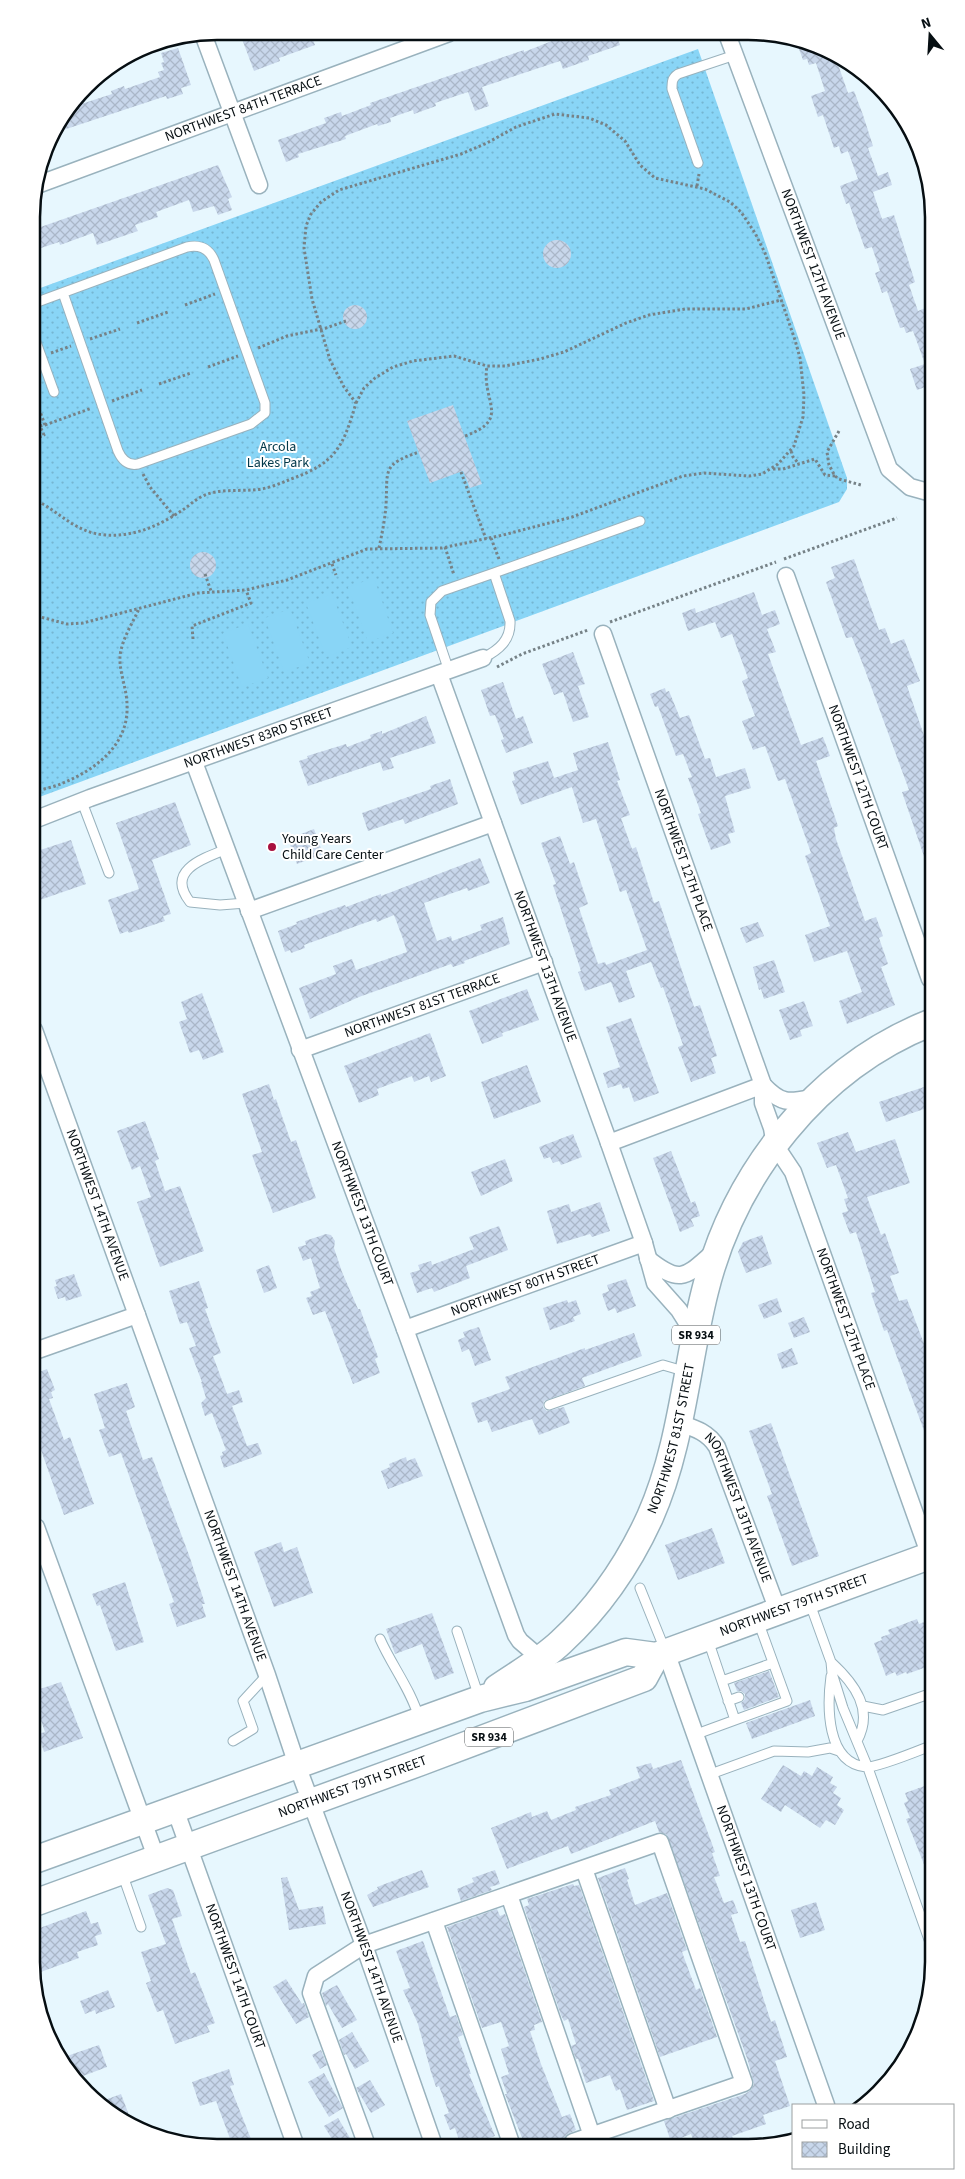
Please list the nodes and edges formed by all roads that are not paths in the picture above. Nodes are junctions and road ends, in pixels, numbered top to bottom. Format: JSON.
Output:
{"nodes":[{"id":1,"x":205,"y":40,"type":"edge"},
{"id":2,"x":430,"y":40,"type":"edge"},
{"id":3,"x":729,"y":40,"type":"edge"},
{"id":4,"x":735,"y":55,"type":"junction"},
{"id":5,"x":232,"y":114,"type":"junction"},
{"id":6,"x":698,"y":163,"type":"dead end"},
{"id":7,"x":43,"y":183,"type":"edge"},
{"id":8,"x":258,"y":185,"type":"dead end"},
{"id":9,"x":63,"y":292,"type":"junction"},
{"id":10,"x":40,"y":301,"type":"edge"},
{"id":11,"x":40,"y":353,"type":"edge"},
{"id":12,"x":54,"y":392,"type":"dead end"},
{"id":13,"x":925,"y":491,"type":"edge"},
{"id":14,"x":640,"y":520,"type":"dead end"},
{"id":15,"x":494,"y":573,"type":"junction"},
{"id":16,"x":786,"y":576,"type":"dead end"},
{"id":17,"x":601,"y":629,"type":"road end"},
{"id":18,"x":488,"y":664,"type":"joint"},
{"id":19,"x":444,"y":672,"type":"junction"},
{"id":20,"x":194,"y":762,"type":"junction"},
{"id":21,"x":82,"y":802,"type":"junction"},
{"id":22,"x":40,"y":818,"type":"edge"},
{"id":23,"x":493,"y":823,"type":"junction"},
{"id":24,"x":227,"y":849,"type":"junction"},
{"id":25,"x":109,"y":873,"type":"dead end"},
{"id":26,"x":248,"y":907,"type":"junction"},
{"id":27,"x":544,"y":962,"type":"junction"},
{"id":28,"x":925,"y":965,"type":"edge"},
{"id":29,"x":925,"y":1026,"type":"edge"},
{"id":30,"x":40,"y":1047,"type":"edge"},
{"id":31,"x":300,"y":1050,"type":"junction"},
{"id":32,"x":763,"y":1085,"type":"junction"},
{"id":33,"x":818,"y":1096,"type":"junction"},
{"id":34,"x":609,"y":1143,"type":"junction"},
{"id":35,"x":775,"y":1145,"type":"junction"},
{"id":36,"x":644,"y":1243,"type":"junction"},
{"id":37,"x":718,"y":1248,"type":"junction"},
{"id":38,"x":648,"y":1259,"type":"junction"},
{"id":39,"x":137,"y":1315,"type":"junction"},
{"id":40,"x":405,"y":1329,"type":"junction"},
{"id":41,"x":696,"y":1337,"type":"junction"},
{"id":42,"x":40,"y":1350,"type":"edge"},
{"id":43,"x":689,"y":1372,"type":"junction"},
{"id":44,"x":549,"y":1405,"type":"dead end"},
{"id":45,"x":679,"y":1424,"type":"junction"},
{"id":46,"x":40,"y":1538,"type":"edge"},
{"id":47,"x":925,"y":1538,"type":"edge"},
{"id":48,"x":925,"y":1557,"type":"edge"},
{"id":49,"x":640,"y":1588,"type":"dead end"},
{"id":50,"x":809,"y":1600,"type":"junction"},
{"id":51,"x":768,"y":1615,"type":"junction"},
{"id":52,"x":457,"y":1631,"type":"dead end"},
{"id":53,"x":708,"y":1637,"type":"junction"},
{"id":54,"x":380,"y":1639,"type":"dead end"},
{"id":55,"x":661,"y":1654,"type":"junction"},
{"id":56,"x":540,"y":1659,"type":"junction"},
{"id":57,"x":832,"y":1662,"type":"junction"},
{"id":58,"x":773,"y":1663,"type":"junction"},
{"id":59,"x":832,"y":1673,"type":"junction"},
{"id":60,"x":267,"y":1675,"type":"junction"},
{"id":61,"x":722,"y":1681,"type":"junction"},
{"id":62,"x":925,"y":1696,"type":"edge"},
{"id":63,"x":739,"y":1697,"type":"dead end"},
{"id":64,"x":480,"y":1699,"type":"junction"},
{"id":65,"x":728,"y":1701,"type":"junction"},
{"id":66,"x":863,"y":1706,"type":"junction"},
{"id":67,"x":420,"y":1720,"type":"junction"},
{"id":68,"x":735,"y":1720,"type":"junction"},
{"id":69,"x":694,"y":1735,"type":"junction"},
{"id":70,"x":233,"y":1741,"type":"dead end"},
{"id":71,"x":857,"y":1741,"type":"junction"},
{"id":72,"x":925,"y":1748,"type":"edge"},
{"id":73,"x":839,"y":1751,"type":"junction"},
{"id":74,"x":297,"y":1765,"type":"junction"},
{"id":75,"x":868,"y":1768,"type":"junction"},
{"id":76,"x":708,"y":1775,"type":"junction"},
{"id":77,"x":311,"y":1802,"type":"junction"},
{"id":78,"x":175,"y":1809,"type":"junction"},
{"id":79,"x":143,"y":1821,"type":"junction"},
{"id":80,"x":188,"y":1846,"type":"junction"},
{"id":81,"x":156,"y":1857,"type":"junction"},
{"id":82,"x":40,"y":1859,"type":"edge"},
{"id":83,"x":584,"y":1869,"type":"junction"},
{"id":84,"x":121,"y":1870,"type":"junction"},
{"id":85,"x":509,"y":1895,"type":"junction"},
{"id":86,"x":40,"y":1901,"type":"edge"},
{"id":87,"x":434,"y":1921,"type":"junction"},
{"id":88,"x":141,"y":1927,"type":"dead end"},
{"id":89,"x":925,"y":1928,"type":"edge"},
{"id":90,"x":364,"y":1945,"type":"junction"},
{"id":91,"x":826,"y":2104,"type":"edge"},
{"id":92,"x":668,"y":2110,"type":"junction"},
{"id":93,"x":592,"y":2136,"type":"junction"},
{"id":94,"x":293,"y":2139,"type":"edge"},
{"id":95,"x":365,"y":2139,"type":"edge"},
{"id":96,"x":432,"y":2139,"type":"edge"},
{"id":97,"x":510,"y":2139,"type":"edge"},
{"id":98,"x":582,"y":2139,"type":"edge"}],
"edges":[{"from":1,"to":5,"type":"street"},
{"from":2,"to":5,"type":"street","name":"NORTHWEST 84TH TERRACE"},
{"from":3,"to":4,"type":"street","name":"NORTHWEST 12TH AVENUE"},
{"from":4,"to":6,"type":"lane"},
{"from":4,"to":13,"type":"street","name":"NORTHWEST 12TH AVENUE"},
{"from":5,"to":7,"type":"street","name":"NORTHWEST 84TH TERRACE"},
{"from":5,"to":8,"type":"street"},
{"from":9,"to":9,"type":"lane"},
{"from":9,"to":10,"type":"lane"},
{"from":11,"to":12,"type":"lane"},
{"from":14,"to":15,"type":"lane"},
{"from":15,"to":18,"type":"lane"},
{"from":15,"to":19,"type":"lane"},
{"from":16,"to":28,"type":"street","name":"NORTHWEST 12TH COURT"},
{"from":17,"to":32,"type":"street","name":"NORTHWEST 12TH PLACE"},
{"from":18,"to":19,"type":"street","name":"NORTHWEST 83RD STREET"},
{"from":19,"to":20,"type":"street","name":"NORTHWEST 83RD STREET"},
{"from":19,"to":23,"type":"street","name":"NORTHWEST 13TH AVENUE"},
{"from":20,"to":21,"type":"street","name":"NORTHWEST 83RD STREET"},
{"from":20,"to":24,"type":"street","name":"NORTHWEST 13TH COURT"},
{"from":21,"to":22,"type":"street","name":"NORTHWEST 83RD STREET"},
{"from":21,"to":25,"type":"lane"},
{"from":23,"to":26,"type":"street"},
{"from":23,"to":27,"type":"street","name":"NORTHWEST 13TH AVENUE"},
{"from":24,"to":26,"type":"street","name":"NORTHWEST 13TH COURT"},
{"from":24,"to":26,"type":"lane"},
{"from":26,"to":31,"type":"street","name":"NORTHWEST 13TH COURT"},
{"from":27,"to":31,"type":"street","name":"NORTHWEST 81ST TERRACE"},
{"from":27,"to":34,"type":"street","name":"NORTHWEST 13TH AVENUE"},
{"from":29,"to":33,"type":"main road","name":"NORTHWEST 81ST STREET","number":"SR 934"},
{"from":30,"to":39,"type":"street","name":"NORTHWEST 14TH AVENUE"},
{"from":31,"to":40,"type":"street","name":"NORTHWEST 13TH COURT"},
{"from":32,"to":33,"type":"street"},
{"from":32,"to":34,"type":"street"},
{"from":32,"to":35,"type":"street","name":"NORTHWEST 12TH PLACE"},
{"from":33,"to":35,"type":"main road","name":"NORTHWEST 81ST STREET","number":"SR 934"},
{"from":34,"to":36,"type":"street","name":"NORTHWEST 13TH AVENUE"},
{"from":35,"to":37,"type":"main road","name":"NORTHWEST 81ST STREET","number":"SR 934"},
{"from":35,"to":47,"type":"street","name":"NORTHWEST 12TH PLACE"},
{"from":36,"to":38,"type":"street","name":"NORTHWEST 13TH AVENUE"},
{"from":36,"to":40,"type":"street","name":"NORTHWEST 80TH STREET"},
{"from":37,"to":38,"type":"street"},
{"from":37,"to":41,"type":"main road","name":"NORTHWEST 81ST STREET","number":"SR 934"},
{"from":38,"to":41,"type":"street","name":"NORTHWEST 13TH AVENUE"},
{"from":39,"to":42,"type":"street"},
{"from":39,"to":60,"type":"street","name":"NORTHWEST 14TH AVENUE"},
{"from":40,"to":56,"type":"street","name":"NORTHWEST 13TH COURT"},
{"from":41,"to":43,"type":"main road","name":"NORTHWEST 81ST STREET","number":"SR 934"},
{"from":43,"to":44,"type":"lane"},
{"from":43,"to":45,"type":"main road","name":"NORTHWEST 81ST STREET","number":"SR 934"},
{"from":45,"to":51,"type":"street","name":"NORTHWEST 13TH AVENUE"},
{"from":45,"to":56,"type":"main road","name":"NORTHWEST 81ST STREET","number":"SR 934"},
{"from":46,"to":79,"type":"street"},
{"from":48,"to":50,"type":"main road","name":"NORTHWEST 79TH STREET"},
{"from":49,"to":55,"type":"lane"},
{"from":50,"to":51,"type":"main road","name":"NORTHWEST 79TH STREET"},
{"from":50,"to":57,"type":"lane"},
{"from":51,"to":53,"type":"main road","name":"NORTHWEST 79TH STREET"},
{"from":51,"to":58,"type":"lane"},
{"from":52,"to":64,"type":"lane"},
{"from":53,"to":55,"type":"main road","name":"NORTHWEST 79TH STREET"},
{"from":53,"to":61,"type":"lane"},
{"from":54,"to":67,"type":"lane"},
{"from":55,"to":64,"type":"main road","name":"NORTHWEST 79TH STREET"},
{"from":55,"to":69,"type":"street","name":"NORTHWEST 13TH COURT"},
{"from":55,"to":77,"type":"main road","name":"NORTHWEST 79TH STREET","number":"SR 934"},
{"from":56,"to":64,"type":"main road","name":"NORTHWEST 81ST STREET","number":"SR 934"},
{"from":57,"to":59,"type":"lane"},
{"from":57,"to":66,"type":"lane"},
{"from":58,"to":61,"type":"lane"},
{"from":58,"to":68,"type":"lane"},
{"from":59,"to":71,"type":"lane"},
{"from":59,"to":73,"type":"lane"},
{"from":60,"to":70,"type":"lane"},
{"from":60,"to":74,"type":"street","name":"NORTHWEST 14TH AVENUE"},
{"from":61,"to":65,"type":"lane"},
{"from":62,"to":66,"type":"lane"},
{"from":63,"to":65,"type":"lane"},
{"from":64,"to":67,"type":"main road","name":"NORTHWEST 79TH STREET","number":"SR 934"},
{"from":65,"to":68,"type":"lane"},
{"from":66,"to":71,"type":"lane"},
{"from":67,"to":74,"type":"main road","name":"NORTHWEST 79TH STREET","number":"SR 934"},
{"from":68,"to":69,"type":"lane"},
{"from":69,"to":76,"type":"street","name":"NORTHWEST 13TH COURT"},
{"from":71,"to":75,"type":"lane"},
{"from":72,"to":75,"type":"lane"},
{"from":73,"to":75,"type":"lane"},
{"from":73,"to":76,"type":"lane"},
{"from":74,"to":77,"type":"street","name":"NORTHWEST 14TH AVENUE"},
{"from":74,"to":78,"type":"main road","name":"NORTHWEST 79TH STREET","number":"SR 934"},
{"from":75,"to":89,"type":"lane"},
{"from":76,"to":91,"type":"street","name":"NORTHWEST 13TH COURT"},
{"from":77,"to":80,"type":"main road","name":"NORTHWEST 79TH STREET","number":"SR 934"},
{"from":77,"to":90,"type":"street","name":"NORTHWEST 14TH AVENUE"},
{"from":78,"to":79,"type":"main road","name":"NORTHWEST 79TH STREET","number":"SR 934"},
{"from":78,"to":80,"type":"street","name":"NORTHWEST 14TH COURT"},
{"from":79,"to":81,"type":"street"},
{"from":79,"to":82,"type":"main road","name":"NORTHWEST 79TH STREET","number":"SR 934"},
{"from":80,"to":81,"type":"main road","name":"NORTHWEST 79TH STREET","number":"SR 934"},
{"from":80,"to":94,"type":"street","name":"NORTHWEST 14TH COURT"},
{"from":81,"to":84,"type":"main road","name":"NORTHWEST 79TH STREET","number":"SR 934"},
{"from":83,"to":85,"type":"street"},
{"from":83,"to":92,"type":"street"},
{"from":83,"to":92,"type":"street"},
{"from":84,"to":86,"type":"main road","name":"NORTHWEST 79TH STREET","number":"SR 934"},
{"from":84,"to":88,"type":"lane"},
{"from":85,"to":87,"type":"street"},
{"from":85,"to":93,"type":"street"},
{"from":87,"to":90,"type":"street"},
{"from":87,"to":97,"type":"street"},
{"from":90,"to":95,"type":"street"},
{"from":90,"to":96,"type":"street","name":"NORTHWEST 14TH AVENUE"},
{"from":92,"to":93,"type":"street"},
{"from":93,"to":98,"type":"street"}]}
